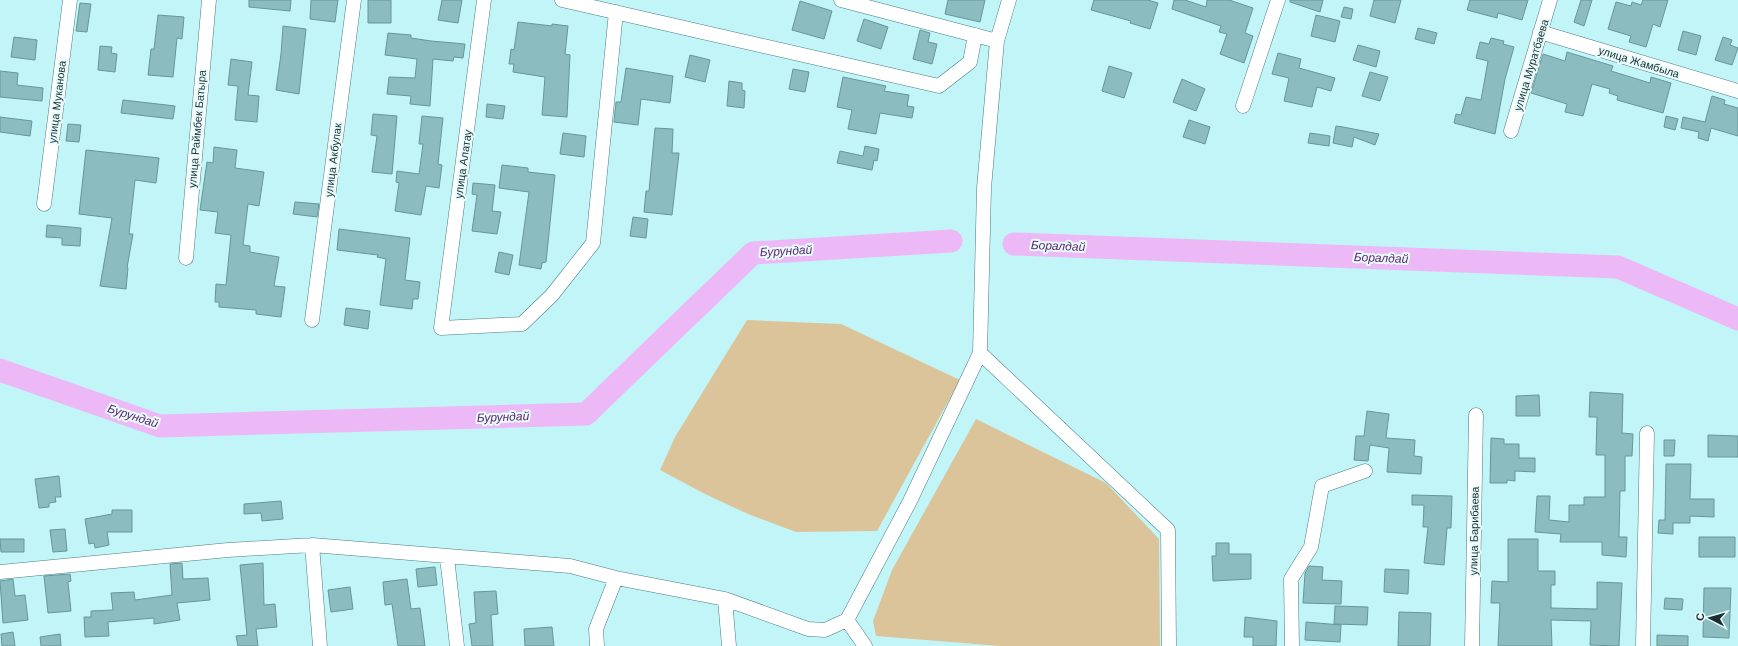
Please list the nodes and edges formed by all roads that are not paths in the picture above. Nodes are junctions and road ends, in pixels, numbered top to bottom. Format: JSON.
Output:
{"nodes":[{"id":1,"x":70,"y":0,"type":"edge"},
{"id":2,"x":210,"y":0,"type":"edge"},
{"id":3,"x":354,"y":0,"type":"edge"},
{"id":4,"x":484,"y":0,"type":"edge"},
{"id":5,"x":562,"y":0,"type":"edge"},
{"id":6,"x":841,"y":0,"type":"edge"},
{"id":7,"x":1009,"y":0,"type":"edge"},
{"id":8,"x":1278,"y":0,"type":"edge"},
{"id":9,"x":1550,"y":0,"type":"edge"},
{"id":10,"x":616,"y":12,"type":"junction"},
{"id":11,"x":1540,"y":32,"type":"junction"},
{"id":12,"x":975,"y":35,"type":"junction"},
{"id":13,"x":997,"y":41,"type":"junction"},
{"id":14,"x":1738,"y":91,"type":"edge"},
{"id":15,"x":1243,"y":106,"type":"dead end"},
{"id":16,"x":1511,"y":131,"type":"dead end"},
{"id":17,"x":44,"y":204,"type":"dead end"},
{"id":18,"x":186,"y":258,"type":"dead end"},
{"id":19,"x":312,"y":320,"type":"dead end"},
{"id":20,"x":980,"y":353,"type":"junction"},
{"id":21,"x":1476,"y":415,"type":"dead end"},
{"id":22,"x":1647,"y":433,"type":"dead end"},
{"id":23,"x":1365,"y":471,"type":"dead end"},
{"id":24,"x":312,"y":546,"type":"junction"},
{"id":25,"x":447,"y":557,"type":"junction"},
{"id":26,"x":0,"y":572,"type":"edge"},
{"id":27,"x":616,"y":578,"type":"junction"},
{"id":28,"x":725,"y":599,"type":"junction"},
{"id":29,"x":847,"y":620,"type":"junction"},
{"id":30,"x":320,"y":646,"type":"edge"},
{"id":31,"x":457,"y":646,"type":"edge"},
{"id":32,"x":597,"y":646,"type":"edge"},
{"id":33,"x":729,"y":646,"type":"edge"},
{"id":34,"x":864,"y":646,"type":"edge"},
{"id":35,"x":1169,"y":646,"type":"edge"},
{"id":36,"x":1292,"y":646,"type":"edge"},
{"id":37,"x":1472,"y":646,"type":"edge"},
{"id":38,"x":1643,"y":646,"type":"edge"}],
"edges":[{"from":1,"to":17,"type":"street","name":"улица Муканова"},
{"from":2,"to":18,"type":"street","name":"улица Раймбек Батыра"},
{"from":3,"to":19,"type":"street","name":"улица Акбулак"},
{"from":4,"to":10,"type":"street","name":"улица Алатау"},
{"from":5,"to":10,"type":"street"},
{"from":6,"to":12,"type":"street"},
{"from":7,"to":13,"type":"street"},
{"from":8,"to":15,"type":"street"},
{"from":9,"to":11,"type":"street","name":"улица Муратбаева"},
{"from":10,"to":12,"type":"street"},
{"from":11,"to":14,"type":"street","name":"улица Жамбыла"},
{"from":11,"to":16,"type":"street","name":"улица Муратбаева"},
{"from":12,"to":13,"type":"street"},
{"from":13,"to":20,"type":"street"},
{"from":20,"to":29,"type":"street"},
{"from":20,"to":35,"type":"street"},
{"from":21,"to":37,"type":"street","name":"улица Барибаева"},
{"from":22,"to":38,"type":"street"},
{"from":23,"to":36,"type":"street"},
{"from":24,"to":25,"type":"street"},
{"from":24,"to":26,"type":"street"},
{"from":24,"to":30,"type":"street"},
{"from":25,"to":27,"type":"street"},
{"from":25,"to":31,"type":"street"},
{"from":27,"to":28,"type":"street"},
{"from":27,"to":32,"type":"street"},
{"from":28,"to":29,"type":"street"},
{"from":28,"to":33,"type":"street"},
{"from":29,"to":34,"type":"street"}]}
